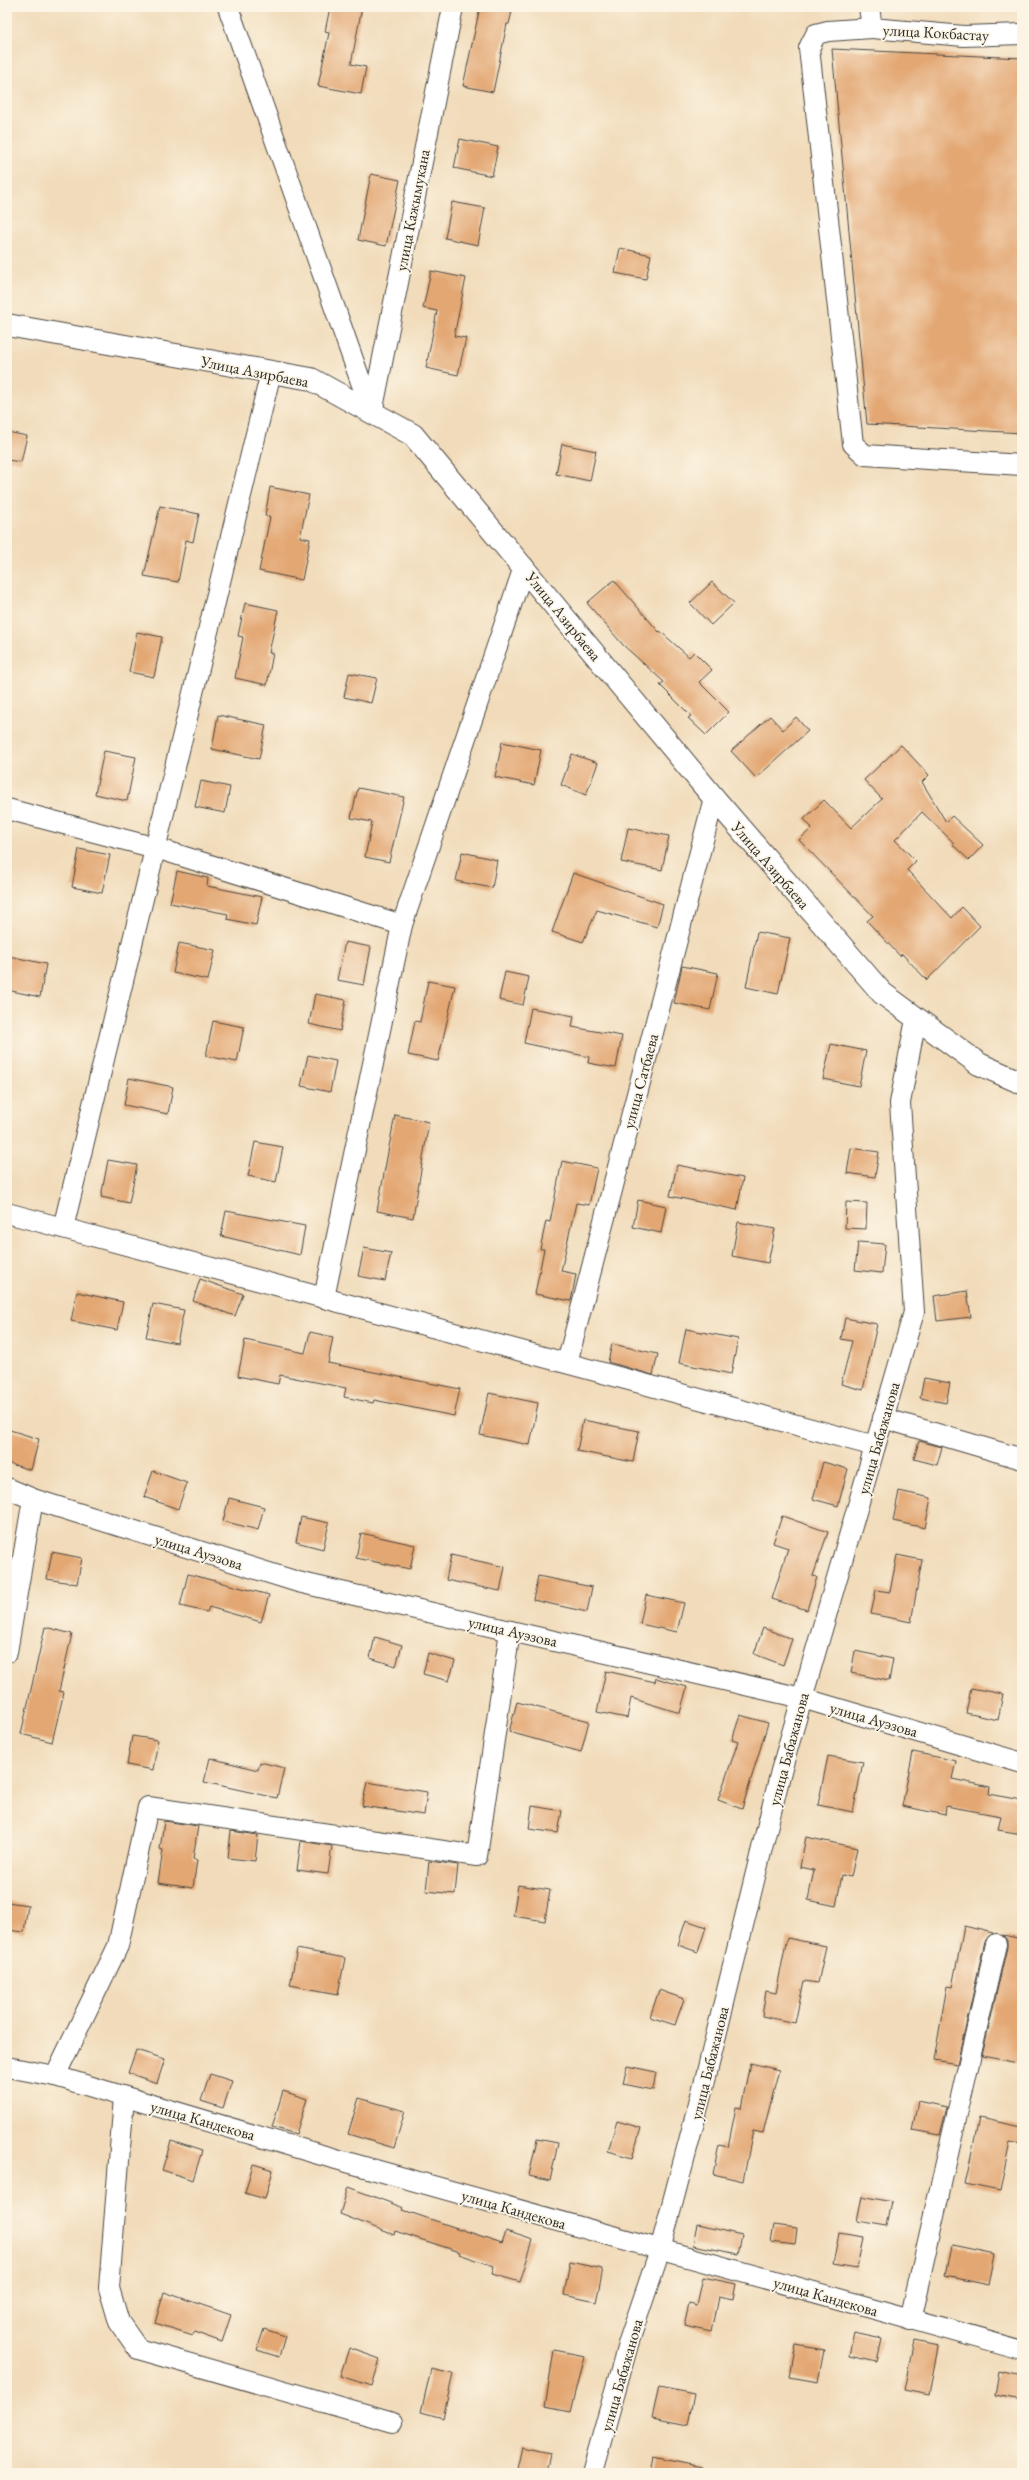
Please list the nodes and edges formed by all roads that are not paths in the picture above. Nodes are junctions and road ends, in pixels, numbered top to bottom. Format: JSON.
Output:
{"nodes":[{"id":1,"x":228,"y":7,"type":"edge"},
{"id":2,"x":453,"y":7,"type":"edge"},
{"id":3,"x":869,"y":7,"type":"edge"},
{"id":4,"x":872,"y":28,"type":"junction"},
{"id":5,"x":1022,"y":34,"type":"edge"},
{"id":6,"x":7,"y":325,"type":"edge"},
{"id":7,"x":271,"y":372,"type":"junction"},
{"id":8,"x":372,"y":412,"type":"junction"},
{"id":9,"x":1022,"y":465,"type":"edge"},
{"id":10,"x":524,"y":567,"type":"junction"},
{"id":11,"x":714,"y":798,"type":"junction"},
{"id":12,"x":7,"y":809,"type":"edge"},
{"id":13,"x":156,"y":848,"type":"junction"},
{"id":14,"x":402,"y":925,"type":"junction"},
{"id":15,"x":916,"y":1018,"type":"junction"},
{"id":16,"x":1022,"y":1083,"type":"edge"},
{"id":17,"x":7,"y":1213,"type":"edge"},
{"id":18,"x":64,"y":1228,"type":"junction"},
{"id":19,"x":324,"y":1298,"type":"junction"},
{"id":20,"x":567,"y":1363,"type":"junction"},
{"id":21,"x":883,"y":1418,"type":"junction"},
{"id":22,"x":875,"y":1446,"type":"junction"},
{"id":23,"x":1022,"y":1459,"type":"edge"},
{"id":24,"x":7,"y":1488,"type":"edge"},
{"id":25,"x":33,"y":1498,"type":"junction"},
{"id":26,"x":510,"y":1631,"type":"junction"},
{"id":27,"x":7,"y":1652,"type":"edge"},
{"id":28,"x":802,"y":1698,"type":"junction"},
{"id":29,"x":1022,"y":1763,"type":"edge"},
{"id":30,"x":996,"y":1944,"type":"dead end"},
{"id":31,"x":7,"y":2068,"type":"edge"},
{"id":32,"x":55,"y":2076,"type":"junction"},
{"id":33,"x":124,"y":2097,"type":"junction"},
{"id":34,"x":660,"y":2250,"type":"junction"},
{"id":35,"x":910,"y":2320,"type":"junction"},
{"id":36,"x":1022,"y":2350,"type":"edge"},
{"id":37,"x":393,"y":2422,"type":"dead end"},
{"id":38,"x":592,"y":2473,"type":"edge"}],
"edges":[{"from":1,"to":8,"type":"street"},
{"from":2,"to":8,"type":"street","name":"улица Кажымукана"},
{"from":3,"to":4,"type":"street","name":"улица Кокбастау"},
{"from":4,"to":5,"type":"street","name":"улица Кокбастау"},
{"from":4,"to":9,"type":"street"},
{"from":6,"to":7,"type":"main road","name":"Улица Азирбаева"},
{"from":7,"to":8,"type":"main road","name":"Улица Азирбаева"},
{"from":7,"to":13,"type":"street"},
{"from":8,"to":10,"type":"main road","name":"Улица Азирбаева"},
{"from":10,"to":11,"type":"main road","name":"Улица Азирбаева"},
{"from":10,"to":14,"type":"street"},
{"from":11,"to":15,"type":"main road","name":"Улица Азирбаева"},
{"from":11,"to":20,"type":"street","name":"улица Сатбаева"},
{"from":12,"to":13,"type":"street"},
{"from":13,"to":14,"type":"street"},
{"from":13,"to":18,"type":"street"},
{"from":14,"to":19,"type":"street"},
{"from":15,"to":16,"type":"main road","name":"Улица Азирбаева"},
{"from":15,"to":21,"type":"street","name":"улица Бабажанова"},
{"from":17,"to":18,"type":"street"},
{"from":18,"to":19,"type":"street"},
{"from":19,"to":20,"type":"street"},
{"from":20,"to":22,"type":"street"},
{"from":21,"to":22,"type":"street","name":"улица Бабажанова"},
{"from":21,"to":23,"type":"street"},
{"from":22,"to":28,"type":"street","name":"улица Бабажанова"},
{"from":24,"to":25,"type":"street","name":"улица Ауэзова"},
{"from":25,"to":26,"type":"street","name":"улица Ауэзова"},
{"from":25,"to":27,"type":"street"},
{"from":26,"to":28,"type":"street","name":"улица Ауэзова"},
{"from":26,"to":32,"type":"street"},
{"from":28,"to":29,"type":"street","name":"улица Ауэзова"},
{"from":28,"to":34,"type":"street","name":"улица Бабажанова"},
{"from":30,"to":35,"type":"street"},
{"from":31,"to":32,"type":"street","name":"улица Кандекова"},
{"from":32,"to":33,"type":"street","name":"улица Кандекова"},
{"from":33,"to":34,"type":"street","name":"улица Кандекова"},
{"from":33,"to":37,"type":"street"},
{"from":34,"to":35,"type":"street","name":"улица Кандекова"},
{"from":34,"to":38,"type":"street","name":"улица Бабажанова"},
{"from":35,"to":36,"type":"street","name":"улица Кандекова"}]}
